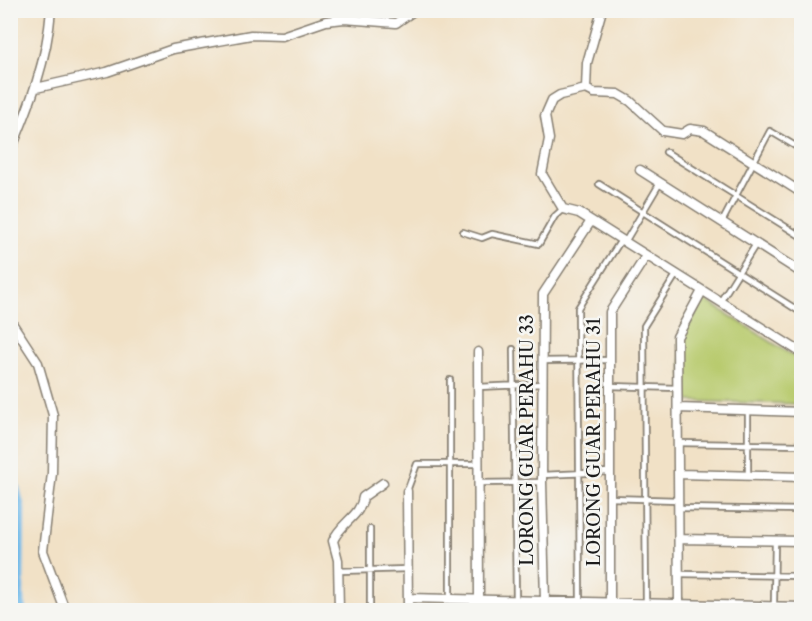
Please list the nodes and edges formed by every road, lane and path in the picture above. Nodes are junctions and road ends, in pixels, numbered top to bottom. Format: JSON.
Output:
{"nodes":[{"id":1,"x":51,"y":10,"type":"edge"},
{"id":2,"x":416,"y":10,"type":"edge"},
{"id":3,"x":602,"y":10,"type":"edge"},
{"id":4,"x":364,"y":15,"type":"edge"},
{"id":5,"x":36,"y":88,"type":"junction"},
{"id":6,"x":586,"y":89,"type":"junction"},
{"id":7,"x":801,"y":150,"type":"edge"},
{"id":8,"x":10,"y":152,"type":"edge"},
{"id":9,"x":666,"y":152,"type":"dead end"},
{"id":10,"x":755,"y":164,"type":"junction"},
{"id":11,"x":640,"y":170,"type":"dead end"},
{"id":12,"x":660,"y":183,"type":"junction"},
{"id":13,"x":599,"y":184,"type":"dead end"},
{"id":14,"x":801,"y":193,"type":"edge"},
{"id":15,"x":736,"y":196,"type":"junction"},
{"id":16,"x":563,"y":209,"type":"junction"},
{"id":17,"x":643,"y":212,"type":"junction"},
{"id":18,"x":591,"y":221,"type":"junction"},
{"id":19,"x":722,"y":222,"type":"junction"},
{"id":20,"x":463,"y":232,"type":"dead end"},
{"id":21,"x":801,"y":237,"type":"edge"},
{"id":22,"x":623,"y":241,"type":"junction"},
{"id":23,"x":756,"y":244,"type":"junction"},
{"id":24,"x":646,"y":256,"type":"junction"},
{"id":25,"x":738,"y":273,"type":"junction"},
{"id":26,"x":801,"y":273,"type":"edge"},
{"id":27,"x":676,"y":274,"type":"junction"},
{"id":28,"x":702,"y":291,"type":"junction"},
{"id":29,"x":720,"y":302,"type":"junction"},
{"id":30,"x":801,"y":313,"type":"edge"},
{"id":31,"x":10,"y":320,"type":"edge"},
{"id":32,"x":513,"y":349,"type":"dead end"},
{"id":33,"x":478,"y":352,"type":"dead end"},
{"id":34,"x":801,"y":353,"type":"edge"},
{"id":35,"x":610,"y":360,"type":"junction"},
{"id":36,"x":542,"y":361,"type":"junction"},
{"id":37,"x":579,"y":361,"type":"junction"},
{"id":38,"x":450,"y":380,"type":"dead end"},
{"id":39,"x":542,"y":384,"type":"junction"},
{"id":40,"x":514,"y":386,"type":"junction"},
{"id":41,"x":610,"y":386,"type":"junction"},
{"id":42,"x":478,"y":387,"type":"junction"},
{"id":43,"x":644,"y":388,"type":"junction"},
{"id":44,"x":677,"y":388,"type":"junction"},
{"id":45,"x":678,"y":408,"type":"junction"},
{"id":46,"x":748,"y":410,"type":"junction"},
{"id":47,"x":801,"y":412,"type":"edge"},
{"id":48,"x":678,"y":443,"type":"junction"},
{"id":49,"x":748,"y":444,"type":"junction"},
{"id":50,"x":801,"y":445,"type":"edge"},
{"id":51,"x":450,"y":463,"type":"junction"},
{"id":52,"x":478,"y":464,"type":"junction"},
{"id":53,"x":610,"y":472,"type":"junction"},
{"id":54,"x":580,"y":473,"type":"junction"},
{"id":55,"x":679,"y":474,"type":"junction"},
{"id":56,"x":748,"y":476,"type":"junction"},
{"id":57,"x":801,"y":477,"type":"edge"},
{"id":58,"x":542,"y":478,"type":"junction"},
{"id":59,"x":515,"y":482,"type":"junction"},
{"id":60,"x":383,"y":483,"type":"dead end"},
{"id":61,"x":478,"y":483,"type":"junction"},
{"id":62,"x":407,"y":491,"type":"joint"},
{"id":63,"x":610,"y":498,"type":"junction"},
{"id":64,"x":645,"y":499,"type":"junction"},
{"id":65,"x":679,"y":504,"type":"junction"},
{"id":66,"x":801,"y":510,"type":"edge"},
{"id":67,"x":370,"y":529,"type":"dead end"},
{"id":68,"x":679,"y":539,"type":"junction"},
{"id":69,"x":775,"y":541,"type":"junction"},
{"id":70,"x":801,"y":541,"type":"edge"},
{"id":71,"x":408,"y":569,"type":"junction"},
{"id":72,"x":370,"y":570,"type":"junction"},
{"id":73,"x":339,"y":571,"type":"junction"},
{"id":74,"x":679,"y":574,"type":"junction"},
{"id":75,"x":775,"y":575,"type":"junction"},
{"id":76,"x":801,"y":576,"type":"edge"},
{"id":77,"x":408,"y":598,"type":"junction"},
{"id":78,"x":450,"y":599,"type":"junction"},
{"id":79,"x":479,"y":599,"type":"junction"},
{"id":80,"x":516,"y":600,"type":"junction"},
{"id":81,"x":580,"y":602,"type":"junction"},
{"id":82,"x":610,"y":603,"type":"junction"},
{"id":83,"x":541,"y":604,"type":"edge"},
{"id":84,"x":646,"y":604,"type":"junction"},
{"id":85,"x":679,"y":604,"type":"junction"},
{"id":86,"x":659,"y":607,"type":"edge"},
{"id":87,"x":801,"y":607,"type":"edge"},
{"id":88,"x":771,"y":608,"type":"edge"},
{"id":89,"x":65,"y":610,"type":"edge"},
{"id":90,"x":339,"y":610,"type":"edge"},
{"id":91,"x":370,"y":610,"type":"edge"},
{"id":92,"x":408,"y":610,"type":"edge"}],
"edges":[{"from":1,"to":5,"type":"street"},
{"from":2,"to":4,"type":"street"},
{"from":3,"to":6,"type":"street"},
{"from":4,"to":5,"type":"street"},
{"from":5,"to":8,"type":"street"},
{"from":6,"to":10,"type":"street"},
{"from":6,"to":16,"type":"street"},
{"from":7,"to":10,"type":"lane"},
{"from":9,"to":15,"type":"lane"},
{"from":10,"to":14,"type":"street"},
{"from":10,"to":15,"type":"lane"},
{"from":11,"to":12,"type":"street"},
{"from":12,"to":17,"type":"lane"},
{"from":12,"to":19,"type":"street"},
{"from":13,"to":17,"type":"lane"},
{"from":15,"to":19,"type":"lane"},
{"from":15,"to":21,"type":"lane"},
{"from":16,"to":18,"type":"street"},
{"from":16,"to":20,"type":"lane"},
{"from":17,"to":22,"type":"lane"},
{"from":17,"to":25,"type":"lane"},
{"from":18,"to":22,"type":"street"},
{"from":18,"to":36,"type":"street","name":"LORONG GUAR PERAHU 33"},
{"from":19,"to":23,"type":"street"},
{"from":22,"to":24,"type":"street"},
{"from":22,"to":37,"type":"lane"},
{"from":23,"to":25,"type":"lane"},
{"from":23,"to":26,"type":"street"},
{"from":24,"to":27,"type":"street"},
{"from":24,"to":35,"type":"street","name":"LORONG GUAR PERAHU 31"},
{"from":25,"to":29,"type":"lane"},
{"from":25,"to":30,"type":"lane"},
{"from":27,"to":28,"type":"street"},
{"from":27,"to":43,"type":"lane"},
{"from":28,"to":29,"type":"street"},
{"from":28,"to":44,"type":"street"},
{"from":29,"to":34,"type":"street"},
{"from":31,"to":89,"type":"street"},
{"from":32,"to":40,"type":"lane"},
{"from":33,"to":42,"type":"street"},
{"from":35,"to":37,"type":"lane"},
{"from":35,"to":41,"type":"street","name":"LORONG GUAR PERAHU 31"},
{"from":36,"to":37,"type":"lane"},
{"from":36,"to":39,"type":"street","name":"LORONG GUAR PERAHU 33"},
{"from":37,"to":54,"type":"lane"},
{"from":38,"to":51,"type":"lane"},
{"from":39,"to":40,"type":"lane"},
{"from":39,"to":58,"type":"street","name":"LORONG GUAR PERAHU 33"},
{"from":40,"to":42,"type":"lane"},
{"from":40,"to":59,"type":"lane"},
{"from":41,"to":43,"type":"lane"},
{"from":41,"to":53,"type":"street","name":"LORONG GUAR PERAHU 31"},
{"from":42,"to":52,"type":"street"},
{"from":43,"to":44,"type":"lane"},
{"from":43,"to":64,"type":"lane"},
{"from":44,"to":45,"type":"street"},
{"from":45,"to":46,"type":"street"},
{"from":45,"to":48,"type":"street"},
{"from":46,"to":47,"type":"street"},
{"from":46,"to":49,"type":"lane"},
{"from":48,"to":49,"type":"lane"},
{"from":48,"to":55,"type":"street"},
{"from":49,"to":50,"type":"lane"},
{"from":49,"to":56,"type":"lane"},
{"from":51,"to":52,"type":"lane"},
{"from":51,"to":62,"type":"lane"},
{"from":51,"to":78,"type":"lane"},
{"from":52,"to":61,"type":"street"},
{"from":53,"to":54,"type":"lane"},
{"from":53,"to":63,"type":"street","name":"LORONG GUAR PERAHU 31"},
{"from":54,"to":58,"type":"lane"},
{"from":54,"to":81,"type":"lane"},
{"from":55,"to":56,"type":"street"},
{"from":55,"to":65,"type":"street"},
{"from":56,"to":57,"type":"street"},
{"from":58,"to":59,"type":"lane"},
{"from":58,"to":83,"type":"street","name":"LORONG GUAR PERAHU 33"},
{"from":59,"to":61,"type":"lane"},
{"from":59,"to":80,"type":"lane"},
{"from":60,"to":73,"type":"street"},
{"from":61,"to":79,"type":"street"},
{"from":62,"to":71,"type":"street"},
{"from":63,"to":64,"type":"lane"},
{"from":63,"to":82,"type":"street","name":"LORONG GUAR PERAHU 31"},
{"from":64,"to":65,"type":"lane"},
{"from":64,"to":84,"type":"lane"},
{"from":65,"to":66,"type":"lane"},
{"from":65,"to":68,"type":"street"},
{"from":67,"to":72,"type":"lane"},
{"from":68,"to":69,"type":"street"},
{"from":68,"to":74,"type":"street"},
{"from":69,"to":70,"type":"street"},
{"from":69,"to":75,"type":"lane"},
{"from":71,"to":72,"type":"lane"},
{"from":71,"to":77,"type":"street"},
{"from":72,"to":73,"type":"lane"},
{"from":72,"to":91,"type":"lane"},
{"from":73,"to":90,"type":"street"},
{"from":74,"to":75,"type":"lane"},
{"from":74,"to":85,"type":"street"},
{"from":75,"to":76,"type":"lane"},
{"from":75,"to":88,"type":"lane"},
{"from":77,"to":78,"type":"street"},
{"from":77,"to":92,"type":"street"},
{"from":78,"to":79,"type":"street"},
{"from":79,"to":80,"type":"street"},
{"from":80,"to":83,"type":"street"},
{"from":81,"to":82,"type":"street"},
{"from":81,"to":83,"type":"street"},
{"from":82,"to":84,"type":"street"},
{"from":84,"to":86,"type":"street"},
{"from":85,"to":86,"type":"street"},
{"from":85,"to":88,"type":"street"},
{"from":87,"to":88,"type":"street"}]}
